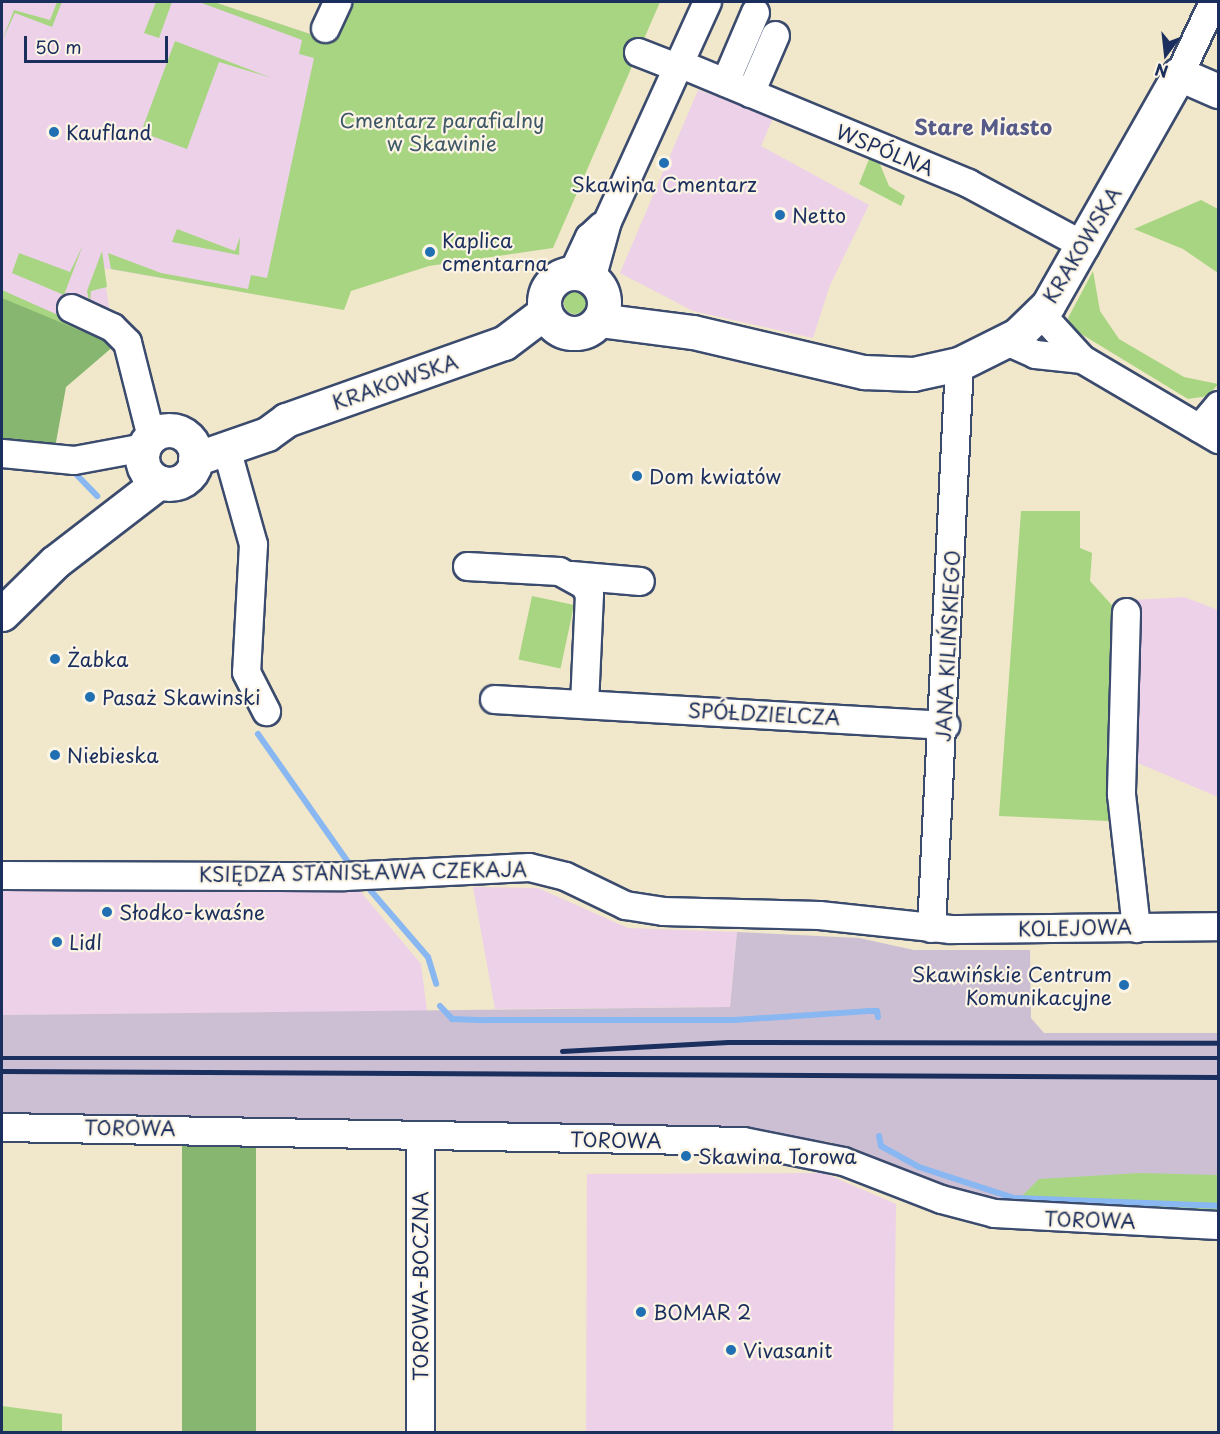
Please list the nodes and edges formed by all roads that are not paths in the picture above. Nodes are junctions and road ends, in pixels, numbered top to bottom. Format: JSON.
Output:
{"nodes":[{"id":1,"x":337,"y":2,"type":"edge"},
{"id":2,"x":707,"y":2,"type":"edge"},
{"id":3,"x":1213,"y":2,"type":"edge"},
{"id":4,"x":755,"y":12,"type":"dead end"},
{"id":5,"x":325,"y":28,"type":"dead end"},
{"id":6,"x":775,"y":35,"type":"dead end"},
{"id":7,"x":638,"y":52,"type":"dead end"},
{"id":8,"x":680,"y":66,"type":"junction"},
{"id":9,"x":1179,"y":74,"type":"junction"},
{"id":10,"x":725,"y":82,"type":"junction"},
{"id":11,"x":1218,"y":91,"type":"edge"},
{"id":12,"x":750,"y":93,"type":"junction"},
{"id":13,"x":1085,"y":246,"type":"junction"},
{"id":14,"x":592,"y":293,"type":"junction"},
{"id":15,"x":71,"y":308,"type":"dead end"},
{"id":16,"x":1041,"y":314,"type":"junction"},
{"id":17,"x":552,"y":321,"type":"junction"},
{"id":18,"x":1006,"y":342,"type":"junction"},
{"id":19,"x":1082,"y":359,"type":"junction"},
{"id":20,"x":959,"y":364,"type":"junction"},
{"id":21,"x":1218,"y":405,"type":"edge"},
{"id":22,"x":286,"y":420,"type":"junction"},
{"id":23,"x":1208,"y":434,"type":"edge"},
{"id":24,"x":226,"y":448,"type":"junction"},
{"id":25,"x":164,"y":452,"type":"junction"},
{"id":26,"x":2,"y":453,"type":"edge"},
{"id":27,"x":467,"y":566,"type":"dead end"},
{"id":28,"x":572,"y":575,"type":"junction"},
{"id":29,"x":640,"y":581,"type":"dead end"},
{"id":30,"x":1126,"y":612,"type":"dead end"},
{"id":31,"x":2,"y":614,"type":"edge"},
{"id":32,"x":494,"y":699,"type":"dead end"},
{"id":33,"x":584,"y":704,"type":"junction"},
{"id":34,"x":266,"y":711,"type":"dead end"},
{"id":35,"x":945,"y":725,"type":"junction"},
{"id":36,"x":2,"y":875,"type":"edge"},
{"id":37,"x":1218,"y":926,"type":"edge"},
{"id":38,"x":931,"y":928,"type":"junction"},
{"id":39,"x":1136,"y":928,"type":"junction"},
{"id":40,"x":2,"y":1127,"type":"edge"},
{"id":41,"x":420,"y":1138,"type":"junction"},
{"id":42,"x":1218,"y":1225,"type":"edge"},
{"id":43,"x":420,"y":1432,"type":"edge"}],
"edges":[{"from":1,"to":5,"type":"street"},
{"from":2,"to":8,"type":"street"},
{"from":3,"to":9,"type":"street"},
{"from":4,"to":10,"type":"street"},
{"from":6,"to":12,"type":"street"},
{"from":7,"to":8,"type":"street","name":"WSPÓLNA"},
{"from":8,"to":10,"type":"street","name":"WSPÓLNA"},
{"from":8,"to":14,"type":"street"},
{"from":9,"to":11,"type":"main road"},
{"from":9,"to":13,"type":"main road","name":"KRAKOWSKA"},
{"from":10,"to":12,"type":"street","name":"WSPÓLNA"},
{"from":12,"to":13,"type":"street","name":"WSPÓLNA"},
{"from":13,"to":16,"type":"main road","name":"KRAKOWSKA"},
{"from":14,"to":17,"type":"main road"},
{"from":14,"to":17,"type":"main road"},
{"from":14,"to":20,"type":"main road","name":"KRAKOWSKA"},
{"from":15,"to":25,"type":"street"},
{"from":16,"to":18,"type":"main road","name":"KRAKOWSKA"},
{"from":16,"to":19,"type":"street"},
{"from":17,"to":22,"type":"main road","name":"KRAKOWSKA"},
{"from":18,"to":19,"type":"street"},
{"from":18,"to":20,"type":"main road","name":"KRAKOWSKA"},
{"from":19,"to":23,"type":"street"},
{"from":20,"to":35,"type":"street","name":"JANA KILIŃSKIEGO"},
{"from":21,"to":23,"type":"street"},
{"from":22,"to":24,"type":"main road","name":"KRAKOWSKA"},
{"from":22,"to":25,"type":"main road","name":"KRAKOWSKA"},
{"from":24,"to":25,"type":"main road","name":"KRAKOWSKA"},
{"from":24,"to":34,"type":"street"},
{"from":25,"to":26,"type":"street"},
{"from":25,"to":31,"type":"main road","name":"KRAKOWSKA"},
{"from":27,"to":28,"type":"street"},
{"from":28,"to":29,"type":"street"},
{"from":28,"to":33,"type":"street"},
{"from":30,"to":39,"type":"street"},
{"from":32,"to":33,"type":"street","name":"SPÓŁDZIELCZA"},
{"from":33,"to":35,"type":"street","name":"SPÓŁDZIELCZA"},
{"from":35,"to":38,"type":"street","name":"JANA KILIŃSKIEGO"},
{"from":36,"to":38,"type":"street","name":"KSIĘDZA STANISŁAWA CZEKAJA"},
{"from":37,"to":39,"type":"street","name":"KOLEJOWA"},
{"from":38,"to":39,"type":"street","name":"KOLEJOWA"},
{"from":40,"to":41,"type":"street","name":"TOROWA"},
{"from":41,"to":42,"type":"street","name":"TOROWA"},
{"from":41,"to":43,"type":"street","name":"TOROWA-BOCZNA"}]}
